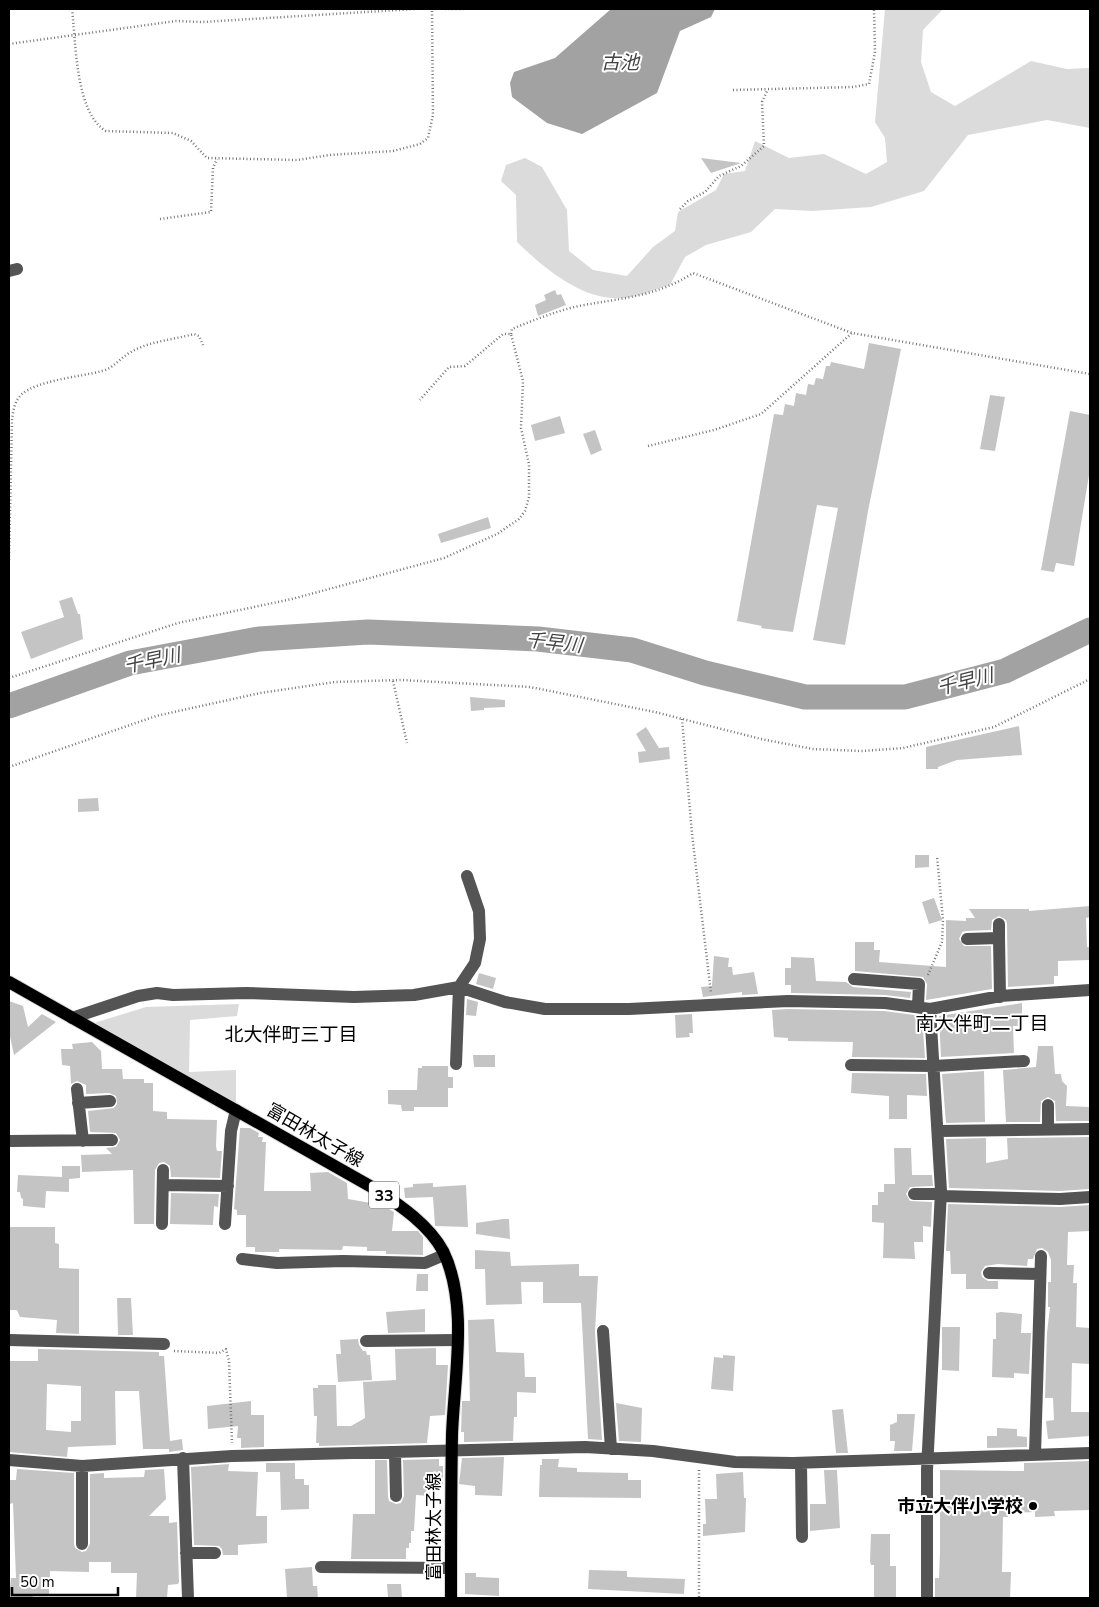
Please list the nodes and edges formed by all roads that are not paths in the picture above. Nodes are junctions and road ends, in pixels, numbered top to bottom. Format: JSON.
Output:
{"nodes":[{"id":1,"x":467,"y":876,"type":"dead end"},
{"id":2,"x":999,"y":924,"type":"dead end"},
{"id":3,"x":999,"y":938,"type":"junction"},
{"id":4,"x":967,"y":939,"type":"dead end"},
{"id":5,"x":854,"y":979,"type":"dead end"},
{"id":6,"x":9,"y":982,"type":"edge"},
{"id":7,"x":459,"y":987,"type":"junction"},
{"id":8,"x":1090,"y":990,"type":"edge"},
{"id":9,"x":1000,"y":996,"type":"junction"},
{"id":10,"x":924,"y":1008,"type":"junction"},
{"id":11,"x":72,"y":1018,"type":"junction"},
{"id":12,"x":1024,"y":1061,"type":"dead end"},
{"id":13,"x":456,"y":1064,"type":"dead end"},
{"id":14,"x":852,"y":1065,"type":"dead end"},
{"id":15,"x":934,"y":1066,"type":"junction"},
{"id":16,"x":77,"y":1090,"type":"dead end"},
{"id":17,"x":110,"y":1101,"type":"dead end"},
{"id":18,"x":78,"y":1103,"type":"junction"},
{"id":19,"x":1048,"y":1105,"type":"dead end"},
{"id":20,"x":236,"y":1110,"type":"junction"},
{"id":21,"x":1048,"y":1128,"type":"junction"},
{"id":22,"x":1090,"y":1129,"type":"edge"},
{"id":23,"x":938,"y":1131,"type":"junction"},
{"id":24,"x":112,"y":1140,"type":"dead end"},
{"id":25,"x":9,"y":1141,"type":"edge"},
{"id":26,"x":82,"y":1141,"type":"junction"},
{"id":27,"x":163,"y":1170,"type":"dead end"},
{"id":28,"x":163,"y":1185,"type":"junction"},
{"id":29,"x":228,"y":1186,"type":"junction"},
{"id":30,"x":914,"y":1194,"type":"dead end"},
{"id":31,"x":941,"y":1195,"type":"junction"},
{"id":32,"x":1090,"y":1197,"type":"edge"},
{"id":33,"x":162,"y":1224,"type":"dead end"},
{"id":34,"x":225,"y":1224,"type":"dead end"},
{"id":35,"x":444,"y":1254,"type":"junction"},
{"id":36,"x":1041,"y":1256,"type":"dead end"},
{"id":37,"x":242,"y":1259,"type":"dead end"},
{"id":38,"x":989,"y":1273,"type":"dead end"},
{"id":39,"x":1040,"y":1274,"type":"junction"},
{"id":40,"x":603,"y":1331,"type":"dead end"},
{"id":41,"x":9,"y":1340,"type":"edge"},
{"id":42,"x":457,"y":1340,"type":"junction"},
{"id":43,"x":366,"y":1341,"type":"dead end"},
{"id":44,"x":165,"y":1348,"type":"road end"},
{"id":45,"x":610,"y":1449,"type":"junction"},
{"id":46,"x":452,"y":1450,"type":"junction"},
{"id":47,"x":395,"y":1453,"type":"junction"},
{"id":48,"x":1090,"y":1453,"type":"edge"},
{"id":49,"x":1035,"y":1454,"type":"junction"},
{"id":50,"x":183,"y":1458,"type":"junction"},
{"id":51,"x":927,"y":1458,"type":"junction"},
{"id":52,"x":9,"y":1460,"type":"edge"},
{"id":53,"x":801,"y":1463,"type":"junction"},
{"id":54,"x":82,"y":1466,"type":"junction"},
{"id":55,"x":396,"y":1496,"type":"dead end"},
{"id":56,"x":802,"y":1536,"type":"dead end"},
{"id":57,"x":82,"y":1544,"type":"dead end"},
{"id":58,"x":186,"y":1553,"type":"junction"},
{"id":59,"x":215,"y":1553,"type":"dead end"},
{"id":60,"x":321,"y":1567,"type":"dead end"},
{"id":61,"x":451,"y":1568,"type":"junction"},
{"id":62,"x":188,"y":1598,"type":"edge"},
{"id":63,"x":451,"y":1598,"type":"edge"},
{"id":64,"x":927,"y":1598,"type":"edge"}],
"edges":[{"from":1,"to":7,"type":"street"},
{"from":2,"to":3,"type":"street"},
{"from":3,"to":4,"type":"street"},
{"from":3,"to":9,"type":"street"},
{"from":5,"to":10,"type":"street"},
{"from":6,"to":11,"type":"main road","name":"富田林太子線","number":"33"},
{"from":7,"to":10,"type":"street"},
{"from":7,"to":11,"type":"street"},
{"from":7,"to":13,"type":"street"},
{"from":8,"to":9,"type":"street"},
{"from":9,"to":10,"type":"street"},
{"from":10,"to":15,"type":"street"},
{"from":11,"to":20,"type":"main road","name":"富田林太子線","number":"33"},
{"from":12,"to":15,"type":"street"},
{"from":14,"to":15,"type":"street"},
{"from":15,"to":23,"type":"street"},
{"from":16,"to":18,"type":"street"},
{"from":17,"to":18,"type":"street"},
{"from":18,"to":26,"type":"street"},
{"from":19,"to":21,"type":"street"},
{"from":20,"to":29,"type":"street"},
{"from":20,"to":35,"type":"main road","name":"富田林太子線","number":"33"},
{"from":21,"to":22,"type":"street"},
{"from":21,"to":23,"type":"street"},
{"from":23,"to":31,"type":"street"},
{"from":24,"to":26,"type":"street"},
{"from":25,"to":26,"type":"street"},
{"from":27,"to":28,"type":"street"},
{"from":28,"to":29,"type":"street"},
{"from":28,"to":33,"type":"street"},
{"from":29,"to":34,"type":"street"},
{"from":30,"to":31,"type":"street"},
{"from":31,"to":32,"type":"street"},
{"from":31,"to":51,"type":"street"},
{"from":35,"to":37,"type":"street"},
{"from":35,"to":42,"type":"main road","name":"富田林太子線","number":"33"},
{"from":36,"to":39,"type":"street"},
{"from":38,"to":39,"type":"street"},
{"from":39,"to":49,"type":"street"},
{"from":40,"to":45,"type":"street"},
{"from":41,"to":44,"type":"street"},
{"from":42,"to":43,"type":"street"},
{"from":42,"to":46,"type":"main road","name":"富田林太子線","number":"33"},
{"from":45,"to":46,"type":"street"},
{"from":45,"to":53,"type":"street"},
{"from":46,"to":47,"type":"street"},
{"from":46,"to":61,"type":"main road","name":"富田林太子線","number":"33"},
{"from":47,"to":50,"type":"street"},
{"from":47,"to":55,"type":"street"},
{"from":48,"to":49,"type":"street"},
{"from":49,"to":51,"type":"street"},
{"from":50,"to":54,"type":"street"},
{"from":50,"to":58,"type":"street"},
{"from":51,"to":53,"type":"street"},
{"from":51,"to":64,"type":"street"},
{"from":52,"to":54,"type":"street"},
{"from":53,"to":56,"type":"street"},
{"from":54,"to":57,"type":"street"},
{"from":58,"to":59,"type":"street"},
{"from":58,"to":62,"type":"street"},
{"from":60,"to":61,"type":"street"},
{"from":61,"to":63,"type":"main road","name":"富田林太子線","number":"33"}]}
